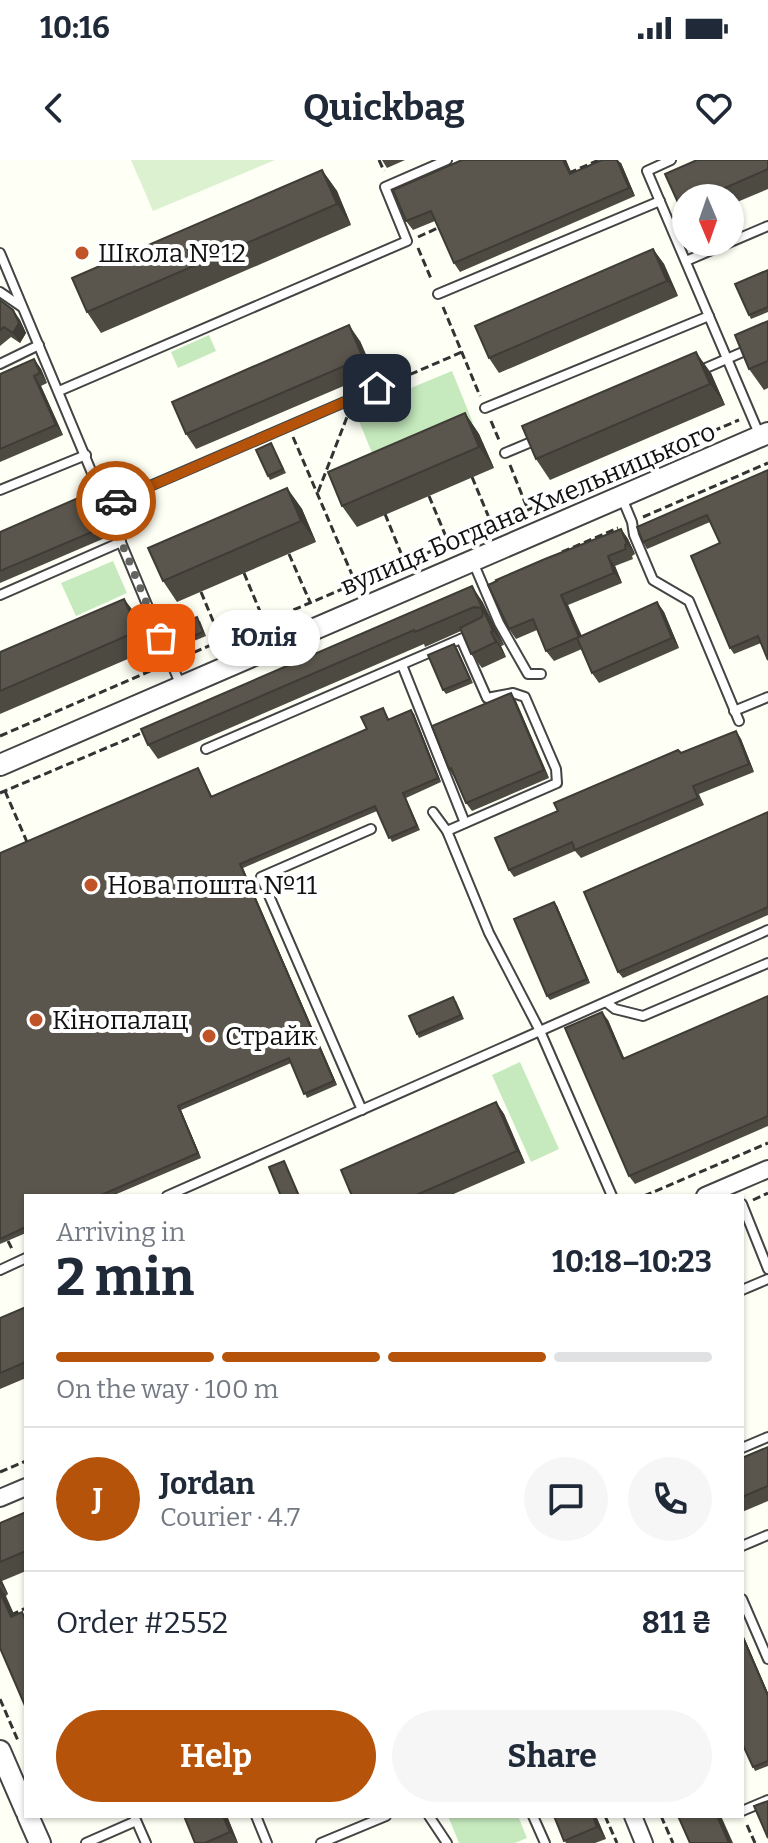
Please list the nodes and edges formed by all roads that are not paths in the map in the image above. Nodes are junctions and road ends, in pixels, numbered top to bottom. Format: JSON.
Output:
{"nodes":[{"id":1,"x":447,"y":160,"type":"edge"},
{"id":2,"x":642,"y":160,"type":"edge"},
{"id":3,"x":671,"y":160,"type":"edge"},
{"id":4,"x":647,"y":171,"type":"junction"},
{"id":5,"x":660,"y":201,"type":"junction"},
{"id":6,"x":768,"y":226,"type":"edge"},
{"id":7,"x":0,"y":253,"type":"edge"},
{"id":8,"x":686,"y":261,"type":"junction"},
{"id":9,"x":0,"y":292,"type":"edge"},
{"id":10,"x":438,"y":294,"type":"road end"},
{"id":11,"x":23,"y":308,"type":"junction"},
{"id":12,"x":709,"y":316,"type":"junction"},
{"id":13,"x":768,"y":341,"type":"edge"},
{"id":14,"x":39,"y":345,"type":"junction"},
{"id":15,"x":728,"y":358,"type":"junction"},
{"id":16,"x":0,"y":364,"type":"edge"},
{"id":17,"x":686,"y":376,"type":"edge"},
{"id":18,"x":377,"y":388,"type":"road end"},
{"id":19,"x":59,"y":391,"type":"junction"},
{"id":20,"x":485,"y":408,"type":"road end"},
{"id":21,"x":547,"y":435,"type":"edge"},
{"id":22,"x":764,"y":435,"type":"edge"},
{"id":23,"x":505,"y":453,"type":"road end"},
{"id":24,"x":86,"y":455,"type":"junction"},
{"id":25,"x":0,"y":490,"type":"edge"},
{"id":26,"x":621,"y":497,"type":"junction"},
{"id":27,"x":106,"y":505,"type":"junction"},
{"id":28,"x":121,"y":542,"type":"junction"},
{"id":29,"x":472,"y":561,"type":"junction"},
{"id":30,"x":0,"y":595,"type":"edge"},
{"id":31,"x":473,"y":634,"type":"edge"},
{"id":32,"x":461,"y":639,"type":"junction"},
{"id":33,"x":402,"y":665,"type":"junction"},
{"id":34,"x":541,"y":674,"type":"dead end"},
{"id":35,"x":182,"y":687,"type":"junction"},
{"id":36,"x":768,"y":697,"type":"edge"},
{"id":37,"x":734,"y":711,"type":"junction"},
{"id":38,"x":739,"y":721,"type":"dead end"},
{"id":39,"x":206,"y":749,"type":"dead end"},
{"id":40,"x":0,"y":765,"type":"edge"},
{"id":41,"x":433,"y":812,"type":"dead end"},
{"id":42,"x":465,"y":823,"type":"junction"},
{"id":43,"x":371,"y":829,"type":"dead end"},
{"id":44,"x":447,"y":831,"type":"junction"},
{"id":45,"x":768,"y":930,"type":"edge"},
{"id":46,"x":768,"y":963,"type":"edge"},
{"id":47,"x":606,"y":1002,"type":"junction"},
{"id":48,"x":540,"y":1031,"type":"junction"},
{"id":49,"x":362,"y":1110,"type":"junction"},
{"id":50,"x":767,"y":1172,"type":"edge"},
{"id":51,"x":736,"y":1190,"type":"edge"},
{"id":52,"x":172,"y":1194,"type":"edge"},
{"id":53,"x":611,"y":1194,"type":"edge"},
{"id":54,"x":715,"y":1194,"type":"edge"},
{"id":55,"x":744,"y":1209,"type":"edge"},
{"id":56,"x":24,"y":1259,"type":"edge"},
{"id":57,"x":768,"y":1269,"type":"edge"},
{"id":58,"x":0,"y":1270,"type":"edge"},
{"id":59,"x":768,"y":1279,"type":"edge"},
{"id":60,"x":744,"y":1289,"type":"edge"},
{"id":61,"x":768,"y":1437,"type":"edge"},
{"id":62,"x":744,"y":1447,"type":"edge"},
{"id":63,"x":24,"y":1488,"type":"edge"},
{"id":64,"x":0,"y":1498,"type":"edge"},
{"id":65,"x":768,"y":1535,"type":"edge"},
{"id":66,"x":744,"y":1545,"type":"edge"},
{"id":67,"x":744,"y":1604,"type":"edge"},
{"id":68,"x":768,"y":1659,"type":"edge"},
{"id":69,"x":0,"y":1751,"type":"edge"},
{"id":70,"x":768,"y":1800,"type":"edge"},
{"id":71,"x":24,"y":1806,"type":"edge"},
{"id":72,"x":744,"y":1812,"type":"edge"},
{"id":73,"x":29,"y":1818,"type":"edge"},
{"id":74,"x":135,"y":1818,"type":"edge"},
{"id":75,"x":257,"y":1818,"type":"edge"},
{"id":76,"x":381,"y":1818,"type":"edge"},
{"id":77,"x":430,"y":1818,"type":"edge"},
{"id":78,"x":534,"y":1818,"type":"edge"},
{"id":79,"x":634,"y":1818,"type":"edge"},
{"id":80,"x":541,"y":1842,"type":"edge"},
{"id":81,"x":40,"y":1843,"type":"edge"},
{"id":82,"x":86,"y":1843,"type":"edge"},
{"id":83,"x":146,"y":1843,"type":"edge"},
{"id":84,"x":267,"y":1843,"type":"edge"},
{"id":85,"x":321,"y":1843,"type":"edge"},
{"id":86,"x":447,"y":1843,"type":"edge"},
{"id":87,"x":644,"y":1843,"type":"edge"}],
"edges":[{"from":1,"to":19,"type":"lane"},
{"from":2,"to":4,"type":"lane"},
{"from":3,"to":4,"type":"lane"},
{"from":4,"to":5,"type":"lane"},
{"from":5,"to":8,"type":"lane"},
{"from":5,"to":10,"type":"lane"},
{"from":6,"to":8,"type":"lane"},
{"from":7,"to":11,"type":"lane"},
{"from":8,"to":12,"type":"lane"},
{"from":9,"to":11,"type":"lane"},
{"from":11,"to":14,"type":"lane"},
{"from":12,"to":15,"type":"lane"},
{"from":12,"to":20,"type":"lane"},
{"from":13,"to":15,"type":"lane"},
{"from":14,"to":16,"type":"lane"},
{"from":14,"to":19,"type":"lane"},
{"from":15,"to":17,"type":"lane"},
{"from":15,"to":22,"type":"lane"},
{"from":18,"to":27,"type":"lane"},
{"from":19,"to":24,"type":"lane"},
{"from":21,"to":23,"type":"lane"},
{"from":22,"to":26,"type":"street","name":"вулиця Богдана Хмельницького"},
{"from":24,"to":25,"type":"lane"},
{"from":24,"to":27,"type":"lane"},
{"from":26,"to":29,"type":"street","name":"вулиця Богдана Хмельницького"},
{"from":26,"to":37,"type":"lane"},
{"from":27,"to":28,"type":"lane"},
{"from":28,"to":30,"type":"lane"},
{"from":28,"to":35,"type":"lane"},
{"from":29,"to":34,"type":"lane"},
{"from":29,"to":35,"type":"street","name":"вулиця Богдана Хмельницького"},
{"from":31,"to":32,"type":"lane"},
{"from":32,"to":33,"type":"lane"},
{"from":32,"to":42,"type":"lane"},
{"from":33,"to":39,"type":"lane"},
{"from":33,"to":42,"type":"lane"},
{"from":35,"to":40,"type":"street","name":"вулиця Богдана Хмельницького"},
{"from":36,"to":37,"type":"lane"},
{"from":37,"to":38,"type":"lane"},
{"from":41,"to":44,"type":"lane"},
{"from":42,"to":44,"type":"lane"},
{"from":43,"to":49,"type":"lane"},
{"from":44,"to":48,"type":"lane"},
{"from":45,"to":47,"type":"lane"},
{"from":46,"to":47,"type":"lane"},
{"from":47,"to":48,"type":"lane"},
{"from":48,"to":49,"type":"lane"},
{"from":48,"to":53,"type":"lane"},
{"from":49,"to":52,"type":"lane"},
{"from":50,"to":51,"type":"street"},
{"from":51,"to":54,"type":"street"},
{"from":55,"to":57,"type":"lane"},
{"from":56,"to":58,"type":"lane"},
{"from":59,"to":60,"type":"lane"},
{"from":61,"to":62,"type":"lane"},
{"from":63,"to":64,"type":"street"},
{"from":65,"to":66,"type":"lane"},
{"from":67,"to":68,"type":"lane"},
{"from":69,"to":71,"type":"street"},
{"from":70,"to":72,"type":"lane"},
{"from":73,"to":81,"type":"street"},
{"from":74,"to":82,"type":"lane"},
{"from":74,"to":83,"type":"lane"},
{"from":75,"to":84,"type":"lane"},
{"from":76,"to":85,"type":"lane"},
{"from":77,"to":86,"type":"lane"},
{"from":78,"to":80,"type":"lane"},
{"from":79,"to":87,"type":"street"}]}
